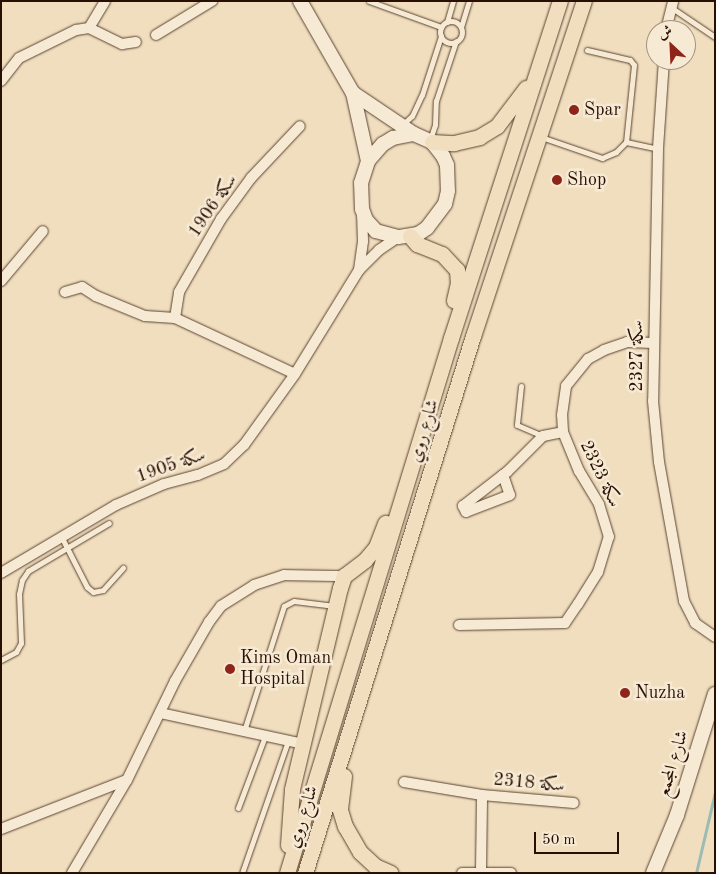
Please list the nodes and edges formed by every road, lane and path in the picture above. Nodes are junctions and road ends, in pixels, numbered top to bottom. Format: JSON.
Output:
{"nodes":[{"id":1,"x":105,"y":1,"type":"edge"},
{"id":2,"x":212,"y":1,"type":"edge"},
{"id":3,"x":369,"y":1,"type":"edge"},
{"id":4,"x":453,"y":1,"type":"edge"},
{"id":5,"x":469,"y":1,"type":"edge"},
{"id":6,"x":560,"y":1,"type":"edge"},
{"id":7,"x":584,"y":1,"type":"edge"},
{"id":8,"x":301,"y":2,"type":"edge"},
{"id":9,"x":672,"y":5,"type":"edge"},
{"id":10,"x":668,"y":20,"type":"edge"},
{"id":11,"x":447,"y":22,"type":"junction"},
{"id":12,"x":441,"y":27,"type":"junction"},
{"id":13,"x":461,"y":27,"type":"junction"},
{"id":14,"x":89,"y":28,"type":"junction"},
{"id":15,"x":156,"y":35,"type":"dead end"},
{"id":16,"x":442,"y":36,"type":"junction"},
{"id":17,"x":715,"y":37,"type":"edge"},
{"id":18,"x":456,"y":41,"type":"junction"},
{"id":19,"x":136,"y":42,"type":"dead end"},
{"id":20,"x":587,"y":50,"type":"dead end"},
{"id":21,"x":542,"y":56,"type":"junction"},
{"id":22,"x":663,"y":70,"type":"edge"},
{"id":23,"x":1,"y":81,"type":"edge"},
{"id":24,"x":353,"y":94,"type":"junction"},
{"id":25,"x":300,"y":126,"type":"dead end"},
{"id":26,"x":401,"y":127,"type":"junction"},
{"id":27,"x":414,"y":134,"type":"junction"},
{"id":28,"x":538,"y":136,"type":"junction"},
{"id":29,"x":431,"y":141,"type":"junction"},
{"id":30,"x":626,"y":142,"type":"junction"},
{"id":31,"x":658,"y":149,"type":"junction"},
{"id":32,"x":368,"y":161,"type":"junction"},
{"id":33,"x":362,"y":209,"type":"junction"},
{"id":34,"x":43,"y":231,"type":"dead end"},
{"id":35,"x":404,"y":237,"type":"junction"},
{"id":36,"x":359,"y":270,"type":"junction"},
{"id":37,"x":1,"y":281,"type":"edge"},
{"id":38,"x":65,"y":292,"type":"dead end"},
{"id":39,"x":175,"y":318,"type":"junction"},
{"id":40,"x":451,"y":338,"type":"junction"},
{"id":41,"x":653,"y":343,"type":"junction"},
{"id":42,"x":295,"y":374,"type":"junction"},
{"id":43,"x":521,"y":386,"type":"dead end"},
{"id":44,"x":563,"y":432,"type":"junction"},
{"id":45,"x":543,"y":436,"type":"junction"},
{"id":46,"x":414,"y":460,"type":"junction"},
{"id":47,"x":503,"y":475,"type":"dead end"},
{"id":48,"x":110,"y":523,"type":"dead end"},
{"id":49,"x":62,"y":538,"type":"junction"},
{"id":50,"x":67,"y":548,"type":"junction"},
{"id":51,"x":123,"y":568,"type":"dead end"},
{"id":52,"x":1,"y":573,"type":"edge"},
{"id":53,"x":344,"y":576,"type":"junction"},
{"id":54,"x":336,"y":606,"type":"junction"},
{"id":55,"x":459,"y":625,"type":"dead end"},
{"id":56,"x":715,"y":637,"type":"edge"},
{"id":57,"x":378,"y":649,"type":"junction"},
{"id":58,"x":1,"y":660,"type":"edge"},
{"id":59,"x":715,"y":694,"type":"edge"},
{"id":60,"x":160,"y":713,"type":"junction"},
{"id":61,"x":244,"y":731,"type":"junction"},
{"id":62,"x":265,"y":736,"type":"junction"},
{"id":63,"x":296,"y":742,"type":"junction"},
{"id":64,"x":127,"y":780,"type":"junction"},
{"id":65,"x":404,"y":782,"type":"dead end"},
{"id":66,"x":482,"y":795,"type":"junction"},
{"id":67,"x":574,"y":803,"type":"dead end"},
{"id":68,"x":238,"y":808,"type":"dead end"},
{"id":69,"x":1,"y":829,"type":"edge"},
{"id":70,"x":481,"y":870,"type":"junction"},
{"id":71,"x":72,"y":873,"type":"edge"},
{"id":72,"x":242,"y":873,"type":"edge"},
{"id":73,"x":282,"y":873,"type":"edge"},
{"id":74,"x":287,"y":873,"type":"edge"},
{"id":75,"x":305,"y":873,"type":"edge"},
{"id":76,"x":390,"y":873,"type":"edge"},
{"id":77,"x":462,"y":873,"type":"edge"},
{"id":78,"x":511,"y":873,"type":"edge"},
{"id":79,"x":652,"y":873,"type":"edge"}],
"edges":[{"from":1,"to":14,"type":"street"},
{"from":2,"to":15,"type":"street"},
{"from":3,"to":12,"type":"lane"},
{"from":4,"to":11,"type":"lane"},
{"from":5,"to":13,"type":"lane"},
{"from":6,"to":21,"type":"main road","name":"شارع روي"},
{"from":7,"to":28,"type":"main road","name":"شارع روي"},
{"from":8,"to":24,"type":"street"},
{"from":9,"to":10,"type":"street"},
{"from":9,"to":17,"type":"lane"},
{"from":11,"to":12,"type":"lane"},
{"from":11,"to":13,"type":"lane"},
{"from":12,"to":16,"type":"lane"},
{"from":13,"to":18,"type":"lane"},
{"from":14,"to":19,"type":"street"},
{"from":14,"to":23,"type":"street"},
{"from":16,"to":18,"type":"lane"},
{"from":16,"to":26,"type":"lane"},
{"from":18,"to":29,"type":"lane"},
{"from":20,"to":30,"type":"lane"},
{"from":21,"to":29,"type":"main road"},
{"from":21,"to":40,"type":"main road","name":"شارع روي"},
{"from":22,"to":31,"type":"street","name":"سكة 2327"},
{"from":24,"to":26,"type":"street"},
{"from":24,"to":32,"type":"street"},
{"from":25,"to":39,"type":"street","name":"سكة 1906"},
{"from":26,"to":27,"type":"street"},
{"from":27,"to":29,"type":"street"},
{"from":27,"to":32,"type":"street"},
{"from":28,"to":30,"type":"lane"},
{"from":28,"to":57,"type":"main road","name":"شارع روي"},
{"from":29,"to":35,"type":"street"},
{"from":30,"to":31,"type":"lane"},
{"from":31,"to":41,"type":"street","name":"سكة 2327"},
{"from":32,"to":33,"type":"street"},
{"from":33,"to":35,"type":"street"},
{"from":33,"to":36,"type":"street","name":"سكة 1905"},
{"from":34,"to":37,"type":"street"},
{"from":35,"to":36,"type":"street","name":"سكة 1905"},
{"from":35,"to":40,"type":"main road"},
{"from":36,"to":42,"type":"street","name":"سكة 1905"},
{"from":38,"to":39,"type":"street"},
{"from":39,"to":42,"type":"street"},
{"from":40,"to":46,"type":"main road","name":"شارع روي"},
{"from":41,"to":44,"type":"street","name":"سكة 2323"},
{"from":41,"to":56,"type":"street","name":"سكة 2327"},
{"from":42,"to":49,"type":"street","name":"سكة 1905"},
{"from":43,"to":45,"type":"lane"},
{"from":44,"to":45,"type":"street"},
{"from":44,"to":55,"type":"street","name":"سكة 2323"},
{"from":45,"to":47,"type":"street"},
{"from":46,"to":53,"type":"main road"},
{"from":46,"to":74,"type":"main road","name":"شارع روي"},
{"from":48,"to":50,"type":"lane"},
{"from":49,"to":50,"type":"lane"},
{"from":49,"to":52,"type":"street","name":"سكة 1905"},
{"from":50,"to":51,"type":"lane"},
{"from":50,"to":58,"type":"lane"},
{"from":53,"to":54,"type":"main road"},
{"from":53,"to":60,"type":"street"},
{"from":54,"to":61,"type":"lane"},
{"from":54,"to":63,"type":"main road"},
{"from":57,"to":75,"type":"main road","name":"شارع روي"},
{"from":57,"to":76,"type":"main road"},
{"from":59,"to":79,"type":"street","name":"شارع المجمع"},
{"from":60,"to":61,"type":"street"},
{"from":60,"to":64,"type":"street"},
{"from":61,"to":62,"type":"street"},
{"from":62,"to":63,"type":"street"},
{"from":62,"to":68,"type":"lane"},
{"from":63,"to":72,"type":"lane"},
{"from":63,"to":73,"type":"main road"},
{"from":64,"to":69,"type":"street"},
{"from":64,"to":71,"type":"street"},
{"from":65,"to":66,"type":"street","name":"سكة 2318"},
{"from":66,"to":67,"type":"street","name":"سكة 2318"},
{"from":66,"to":70,"type":"street","name":"سكة 2318"},
{"from":70,"to":77,"type":"street"},
{"from":70,"to":78,"type":"street"}]}
